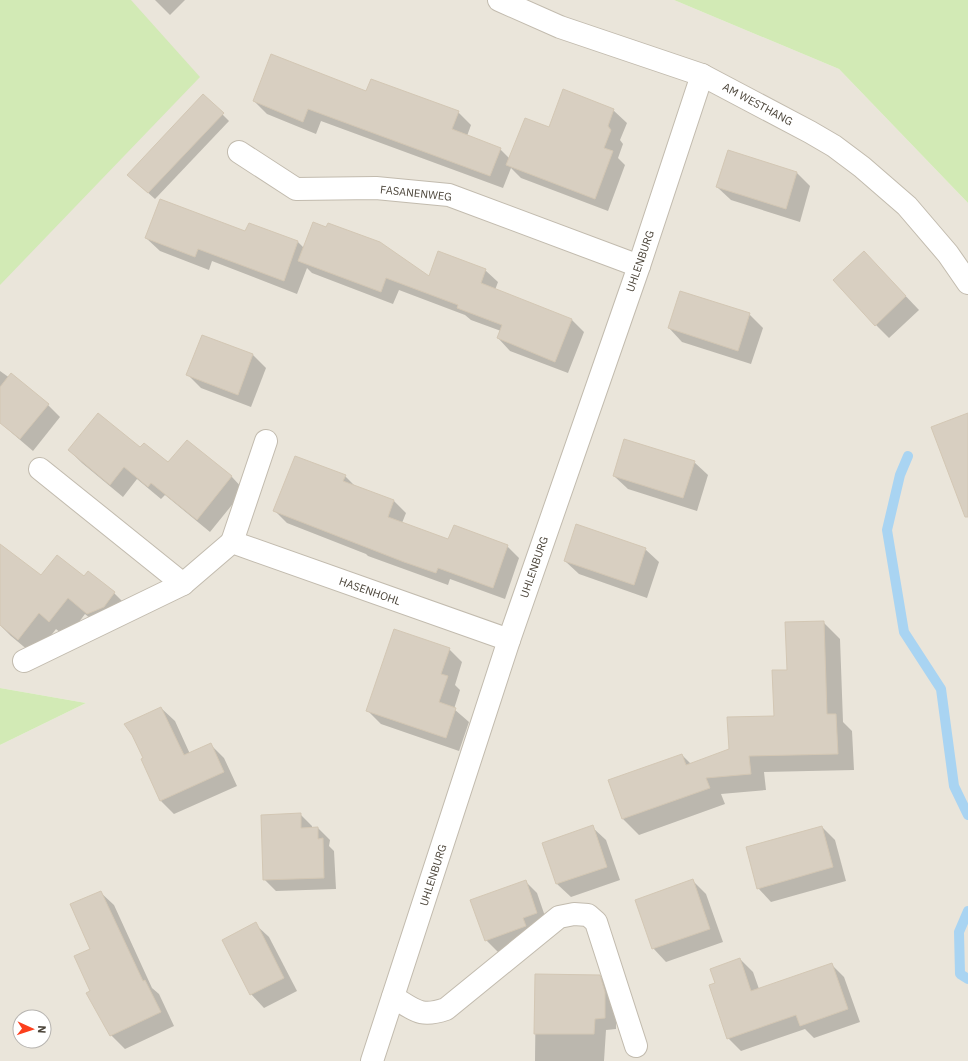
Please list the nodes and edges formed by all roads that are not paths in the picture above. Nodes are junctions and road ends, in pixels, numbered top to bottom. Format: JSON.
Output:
{"nodes":[{"id":1,"x":499,"y":0,"type":"edge"},
{"id":2,"x":702,"y":75,"type":"junction"},
{"id":3,"x":239,"y":152,"type":"dead end"},
{"id":4,"x":639,"y":266,"type":"junction"},
{"id":5,"x":968,"y":283,"type":"edge"},
{"id":6,"x":266,"y":441,"type":"dead end"},
{"id":7,"x":40,"y":469,"type":"dead end"},
{"id":8,"x":232,"y":542,"type":"junction"},
{"id":9,"x":183,"y":584,"type":"junction"},
{"id":10,"x":509,"y":640,"type":"junction"},
{"id":11,"x":24,"y":661,"type":"dead end"},
{"id":12,"x":393,"y":997,"type":"junction"},
{"id":13,"x":636,"y":1046,"type":"dead end"},
{"id":14,"x":372,"y":1061,"type":"edge"}],
"edges":[{"from":1,"to":2,"type":"street","name":"AM WESTHANG"},
{"from":2,"to":4,"type":"street","name":"UHLENBURG"},
{"from":2,"to":5,"type":"street","name":"AM WESTHANG"},
{"from":3,"to":4,"type":"street","name":"FASANENWEG"},
{"from":4,"to":10,"type":"street","name":"UHLENBURG"},
{"from":6,"to":8,"type":"street"},
{"from":7,"to":9,"type":"street"},
{"from":8,"to":9,"type":"street"},
{"from":8,"to":10,"type":"street","name":"HASENHOHL"},
{"from":9,"to":11,"type":"street"},
{"from":10,"to":12,"type":"street","name":"UHLENBURG"},
{"from":12,"to":13,"type":"street"},
{"from":12,"to":14,"type":"street","name":"UHLENBURG"}]}
